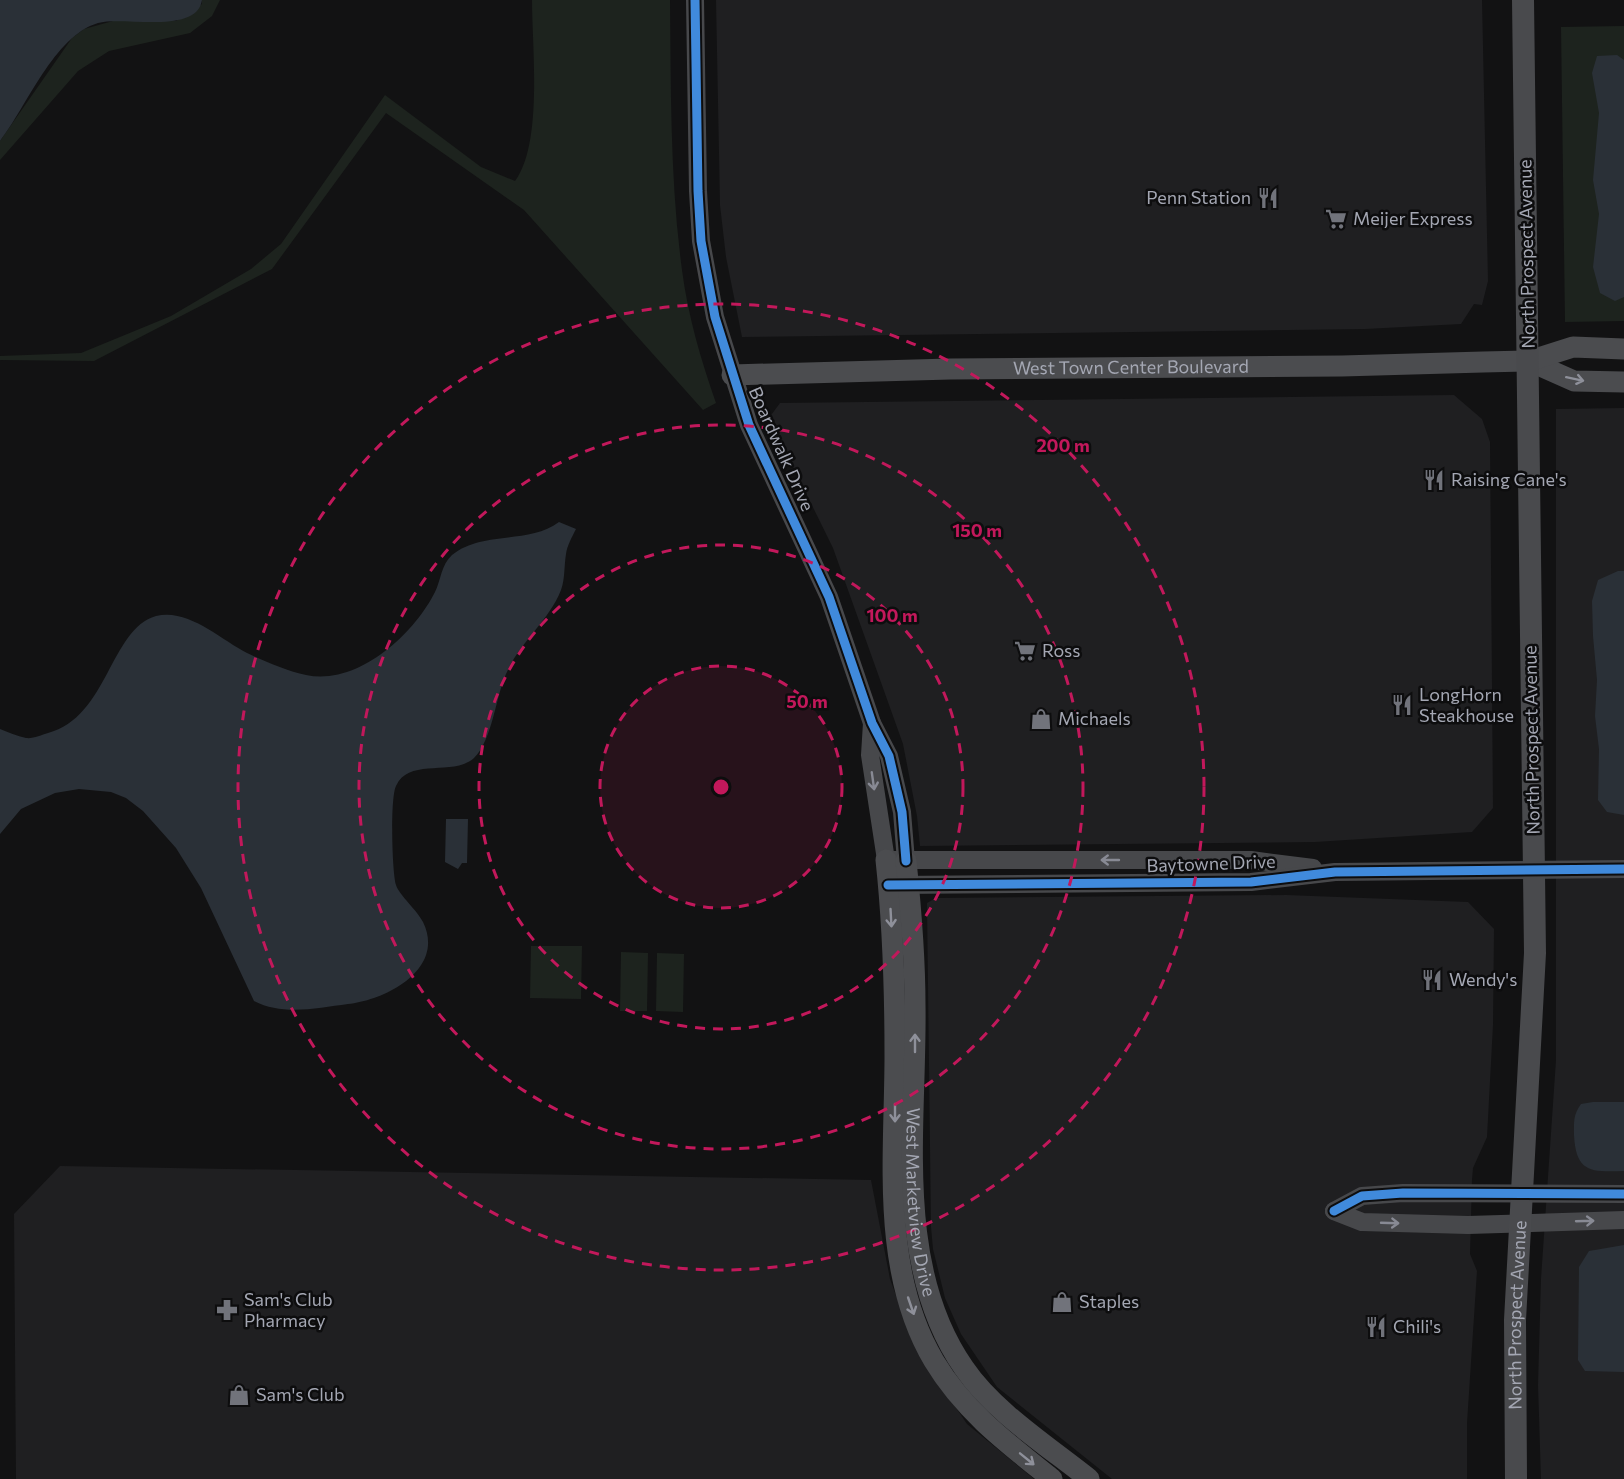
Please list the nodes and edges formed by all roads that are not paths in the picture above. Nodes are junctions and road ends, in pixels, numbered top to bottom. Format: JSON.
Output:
{"nodes":[{"id":1,"x":695,"y":0,"type":"edge"},
{"id":2,"x":1523,"y":0,"type":"edge"},
{"id":3,"x":1624,"y":349,"type":"edge"},
{"id":4,"x":1529,"y":361,"type":"junction"},
{"id":5,"x":732,"y":375,"type":"junction"},
{"id":6,"x":1624,"y":382,"type":"edge"},
{"id":7,"x":896,"y":860,"type":"junction"},
{"id":8,"x":1534,"y":869,"type":"junction"},
{"id":9,"x":1624,"y":869,"type":"edge"},
{"id":10,"x":1335,"y":872,"type":"junction"},
{"id":11,"x":899,"y":885,"type":"junction"},
{"id":12,"x":1624,"y":1194,"type":"edge"},
{"id":13,"x":1522,"y":1195,"type":"junction"},
{"id":14,"x":1624,"y":1220,"type":"edge"},
{"id":15,"x":1520,"y":1224,"type":"junction"},
{"id":16,"x":1052,"y":1479,"type":"edge"},
{"id":17,"x":1089,"y":1479,"type":"edge"},
{"id":18,"x":1516,"y":1479,"type":"edge"}],
"edges":[{"from":1,"to":5,"type":"street","name":"Boardwalk Drive"},
{"from":2,"to":4,"type":"main road","name":"North Prospect Avenue"},
{"from":3,"to":4,"type":"main road","name":"West Town Center Boulevard"},
{"from":4,"to":5,"type":"main road","name":"West Town Center Boulevard"},
{"from":4,"to":6,"type":"main road","name":"West Town Center Boulevard","one_way":true},
{"from":4,"to":8,"type":"main road","name":"North Prospect Avenue"},
{"from":5,"to":7,"type":"street","name":"Boardwalk Drive"},
{"from":10,"to":7,"type":"street","name":"Baytowne Drive","one_way":true},
{"from":7,"to":11,"type":"main road","name":"West Marketview Drive"},
{"from":8,"to":9,"type":"street","name":"Baytowne Drive"},
{"from":8,"to":10,"type":"street","name":"Baytowne Drive"},
{"from":8,"to":13,"type":"main road","name":"North Prospect Avenue"},
{"from":10,"to":11,"type":"street","name":"Baytowne Drive"},
{"from":11,"to":16,"type":"main road","name":"West Marketview Drive","one_way":true},
{"from":17,"to":11,"type":"main road","name":"West Marketview Drive","one_way":true},
{"from":12,"to":13,"type":"street"},
{"from":13,"to":15,"type":"main road","name":"North Prospect Avenue"},
{"from":13,"to":15,"type":"street","one_way":true},
{"from":15,"to":14,"type":"street","one_way":true},
{"from":15,"to":18,"type":"main road","name":"North Prospect Avenue"}]}
